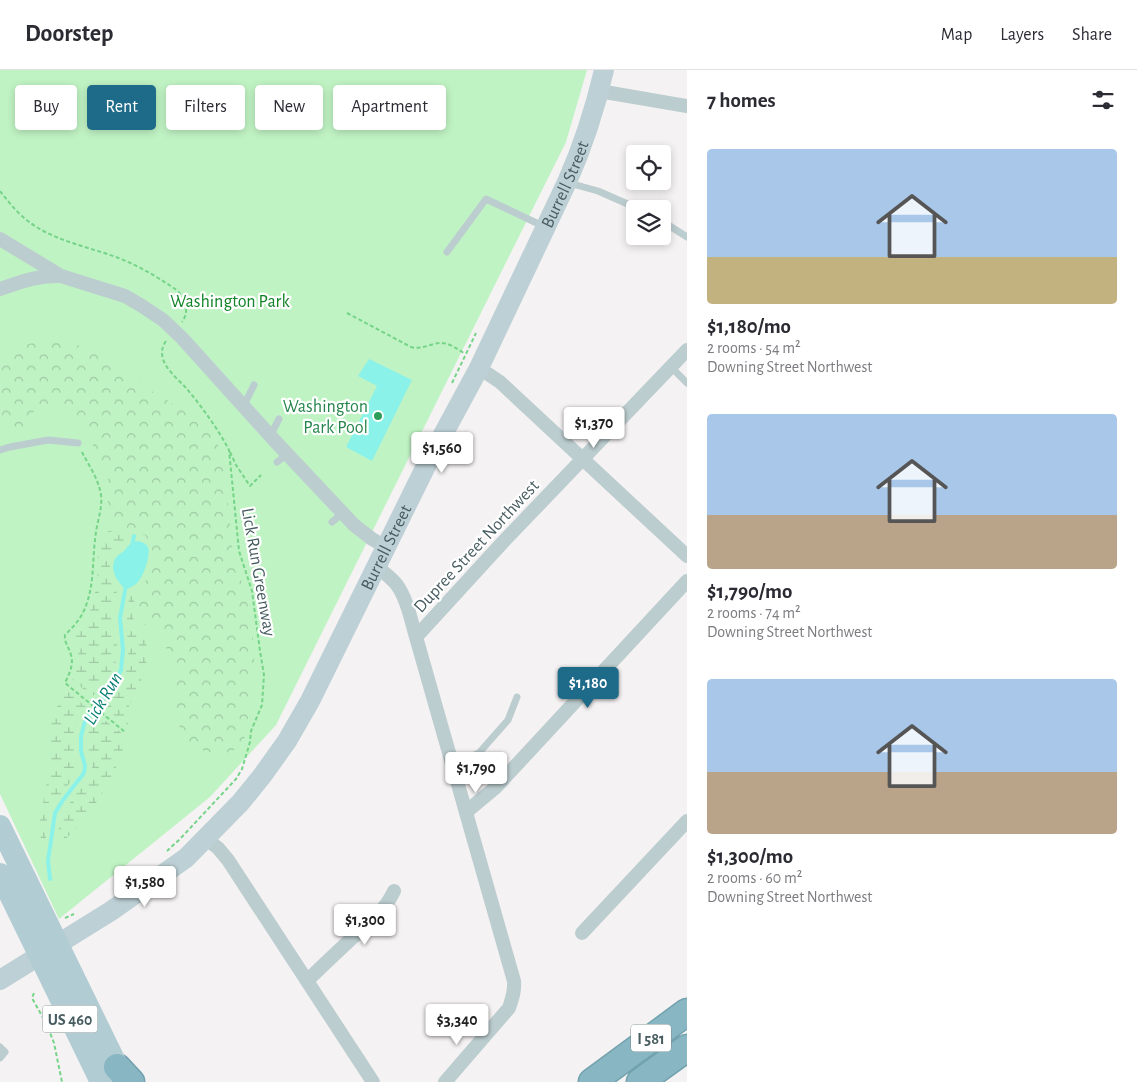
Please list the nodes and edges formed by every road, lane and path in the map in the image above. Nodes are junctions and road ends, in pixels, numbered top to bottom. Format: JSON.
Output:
{"nodes":[{"id":1,"x":604,"y":70,"type":"edge"},
{"id":2,"x":599,"y":92,"type":"junction"},
{"id":3,"x":687,"y":106,"type":"edge"},
{"id":4,"x":567,"y":182,"type":"junction"},
{"id":5,"x":0,"y":190,"type":"edge"},
{"id":6,"x":626,"y":204,"type":"edge"},
{"id":7,"x":545,"y":227,"type":"junction"},
{"id":8,"x":671,"y":227,"type":"edge"},
{"id":9,"x":687,"y":237,"type":"edge"},
{"id":10,"x":0,"y":239,"type":"edge"},
{"id":11,"x":446,"y":252,"type":"dead end"},
{"id":12,"x":61,"y":276,"type":"junction"},
{"id":13,"x":0,"y":289,"type":"edge"},
{"id":14,"x":347,"y":314,"type":"dead end"},
{"id":15,"x":174,"y":331,"type":"junction"},
{"id":16,"x":687,"y":350,"type":"edge"},
{"id":17,"x":481,"y":364,"type":"junction"},
{"id":18,"x":671,"y":367,"type":"junction"},
{"id":19,"x":687,"y":382,"type":"edge"},
{"id":20,"x":254,"y":385,"type":"dead end"},
{"id":21,"x":244,"y":405,"type":"junction"},
{"id":22,"x":279,"y":419,"type":"dead end"},
{"id":23,"x":270,"y":436,"type":"junction"},
{"id":24,"x":78,"y":443,"type":"joint"},
{"id":25,"x":0,"y":450,"type":"edge"},
{"id":26,"x":229,"y":450,"type":"junction"},
{"id":27,"x":583,"y":459,"type":"junction"},
{"id":28,"x":262,"y":475,"type":"dead end"},
{"id":29,"x":386,"y":547,"type":"junction"},
{"id":30,"x":687,"y":556,"type":"edge"},
{"id":31,"x":376,"y":566,"type":"junction"},
{"id":32,"x":687,"y":581,"type":"edge"},
{"id":33,"x":416,"y":637,"type":"junction"},
{"id":34,"x":517,"y":697,"type":"dead end"},
{"id":35,"x":125,"y":732,"type":"dead end"},
{"id":36,"x":453,"y":765,"type":"junction"},
{"id":37,"x":466,"y":812,"type":"junction"},
{"id":38,"x":687,"y":822,"type":"edge"},
{"id":39,"x":0,"y":826,"type":"edge"},
{"id":40,"x":206,"y":838,"type":"junction"},
{"id":41,"x":166,"y":851,"type":"dead end"},
{"id":42,"x":0,"y":874,"type":"edge"},
{"id":43,"x":394,"y":891,"type":"dead end"},
{"id":44,"x":79,"y":911,"type":"dead end"},
{"id":45,"x":63,"y":919,"type":"dead end"},
{"id":46,"x":582,"y":933,"type":"dead end"},
{"id":47,"x":49,"y":950,"type":"junction"},
{"id":48,"x":0,"y":980,"type":"edge"},
{"id":49,"x":307,"y":981,"type":"junction"},
{"id":50,"x":34,"y":993,"type":"dead end"},
{"id":51,"x":687,"y":1012,"type":"edge"},
{"id":52,"x":0,"y":1047,"type":"edge"},
{"id":53,"x":685,"y":1049,"type":"edge"},
{"id":54,"x":0,"y":1058,"type":"edge"},
{"id":55,"x":615,"y":1064,"type":"junction"},
{"id":56,"x":119,"y":1078,"type":"edge"},
{"id":57,"x":62,"y":1082,"type":"edge"},
{"id":58,"x":374,"y":1082,"type":"edge"},
{"id":59,"x":445,"y":1082,"type":"edge"},
{"id":60,"x":575,"y":1082,"type":"edge"},
{"id":61,"x":592,"y":1082,"type":"edge"},
{"id":62,"x":640,"y":1082,"type":"edge"},
{"id":63,"x":650,"y":1082,"type":"edge"}],
"edges":[{"from":1,"to":2,"type":"street","name":"Burrell Street"},
{"from":2,"to":3,"type":"street"},
{"from":2,"to":4,"type":"street","name":"Burrell Street"},
{"from":4,"to":6,"type":"lane"},
{"from":4,"to":7,"type":"street","name":"Burrell Street"},
{"from":5,"to":15,"type":"path","name":"Lick Run Greenway"},
{"from":7,"to":11,"type":"lane"},
{"from":7,"to":17,"type":"street","name":"Burrell Street"},
{"from":8,"to":9,"type":"lane"},
{"from":10,"to":12,"type":"street"},
{"from":12,"to":13,"type":"street"},
{"from":12,"to":15,"type":"street"},
{"from":14,"to":17,"type":"path"},
{"from":15,"to":21,"type":"street"},
{"from":15,"to":26,"type":"path","name":"Lick Run Greenway"},
{"from":16,"to":18,"type":"street","name":"Dupree Street Northwest"},
{"from":17,"to":27,"type":"street"},
{"from":17,"to":29,"type":"street","name":"Burrell Street"},
{"from":18,"to":19,"type":"lane"},
{"from":18,"to":27,"type":"street","name":"Dupree Street Northwest"},
{"from":20,"to":21,"type":"lane"},
{"from":21,"to":23,"type":"street"},
{"from":22,"to":23,"type":"lane"},
{"from":23,"to":29,"type":"street"},
{"from":24,"to":25,"type":"lane"},
{"from":24,"to":35,"type":"path"},
{"from":26,"to":28,"type":"path"},
{"from":26,"to":41,"type":"path","name":"Lick Run Greenway"},
{"from":27,"to":30,"type":"street"},
{"from":27,"to":33,"type":"street","name":"Dupree Street Northwest"},
{"from":29,"to":31,"type":"street","name":"Burrell Street"},
{"from":31,"to":33,"type":"street"},
{"from":31,"to":40,"type":"street","name":"Burrell Street"},
{"from":32,"to":37,"type":"street"},
{"from":33,"to":36,"type":"street"},
{"from":34,"to":36,"type":"lane"},
{"from":36,"to":37,"type":"street"},
{"from":37,"to":59,"type":"street"},
{"from":38,"to":46,"type":"street"},
{"from":39,"to":47,"type":"main road","number":"US 460"},
{"from":40,"to":47,"type":"street","name":"Burrell Street"},
{"from":40,"to":49,"type":"street"},
{"from":42,"to":47,"type":"main road","number":"US 460"},
{"from":43,"to":49,"type":"street"},
{"from":44,"to":45,"type":"path"},
{"from":47,"to":48,"type":"street","name":"Burrell Street"},
{"from":47,"to":56,"type":"main road","number":"US 460"},
{"from":49,"to":58,"type":"street"},
{"from":50,"to":57,"type":"path"},
{"from":51,"to":55,"type":"highway","number":"I 581"},
{"from":52,"to":54,"type":"lane"},
{"from":53,"to":62,"type":"highway","number":"I 581"},
{"from":53,"to":63,"type":"highway"},
{"from":55,"to":60,"type":"highway"},
{"from":55,"to":61,"type":"highway","number":"I 581"}]}
